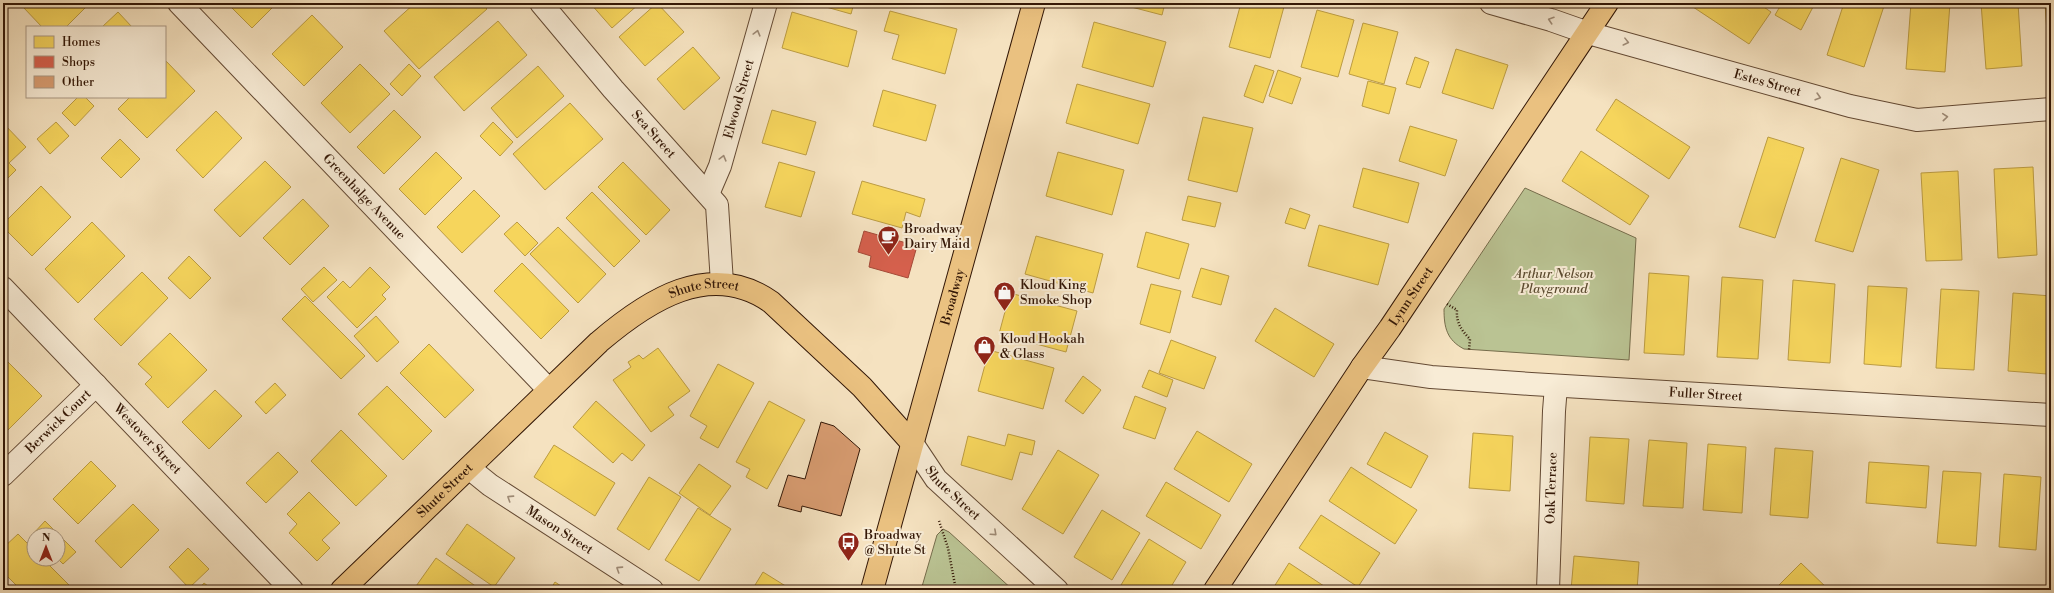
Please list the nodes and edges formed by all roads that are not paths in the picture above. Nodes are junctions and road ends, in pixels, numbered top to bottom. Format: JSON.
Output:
{"nodes":[{"id":1,"x":179,"y":3,"type":"edge"},
{"id":2,"x":541,"y":3,"type":"edge"},
{"id":3,"x":766,"y":3,"type":"edge"},
{"id":4,"x":1034,"y":3,"type":"edge"},
{"id":5,"x":1491,"y":3,"type":"edge"},
{"id":6,"x":1607,"y":3,"type":"edge"},
{"id":7,"x":1588,"y":33,"type":"junction"},
{"id":8,"x":2051,"y":109,"type":"edge"},
{"id":9,"x":708,"y":194,"type":"junction"},
{"id":10,"x":722,"y":283,"type":"junction"},
{"id":11,"x":3,"y":288,"type":"edge"},
{"id":12,"x":1362,"y":367,"type":"junction"},
{"id":13,"x":96,"y":385,"type":"junction"},
{"id":14,"x":1556,"y":386,"type":"junction"},
{"id":15,"x":549,"y":390,"type":"junction"},
{"id":16,"x":2051,"y":415,"type":"edge"},
{"id":17,"x":912,"y":443,"type":"junction"},
{"id":18,"x":469,"y":468,"type":"junction"},
{"id":19,"x":3,"y":475,"type":"edge"},
{"id":20,"x":292,"y":590,"type":"edge"},
{"id":21,"x":342,"y":590,"type":"edge"},
{"id":22,"x":652,"y":590,"type":"edge"},
{"id":23,"x":872,"y":590,"type":"edge"},
{"id":24,"x":1057,"y":590,"type":"edge"},
{"id":25,"x":1215,"y":590,"type":"edge"},
{"id":26,"x":1548,"y":590,"type":"edge"}],
"edges":[{"from":1,"to":15,"type":"street","name":"Greenhalge Avenue"},
{"from":2,"to":9,"type":"street","name":"Sea Street"},
{"from":9,"to":3,"type":"street","name":"Elwood Street","one_way":true},
{"from":4,"to":17,"type":"main road","name":"Broadway"},
{"from":7,"to":5,"type":"street","name":"Estes Street","one_way":true},
{"from":6,"to":7,"type":"main road","name":"Lynn Street"},
{"from":7,"to":8,"type":"street","name":"Estes Street","one_way":true},
{"from":7,"to":12,"type":"main road","name":"Lynn Street"},
{"from":9,"to":10,"type":"street","name":"Sea Street"},
{"from":10,"to":15,"type":"main road","name":"Shute Street"},
{"from":10,"to":17,"type":"main road","name":"Shute Street"},
{"from":11,"to":13,"type":"street","name":"Westover Street"},
{"from":12,"to":14,"type":"street","name":"Fuller Street"},
{"from":12,"to":25,"type":"main road","name":"Lynn Street"},
{"from":13,"to":19,"type":"street","name":"Berwick Court"},
{"from":13,"to":20,"type":"street","name":"Westover Street"},
{"from":14,"to":16,"type":"street","name":"Fuller Street"},
{"from":14,"to":26,"type":"street","name":"Oak Terrace"},
{"from":15,"to":18,"type":"main road","name":"Shute Street"},
{"from":17,"to":23,"type":"main road","name":"Broadway"},
{"from":17,"to":24,"type":"street","name":"Shute Street","one_way":true},
{"from":18,"to":21,"type":"main road","name":"Shute Street"},
{"from":22,"to":18,"type":"street","name":"Mason Street","one_way":true}]}
